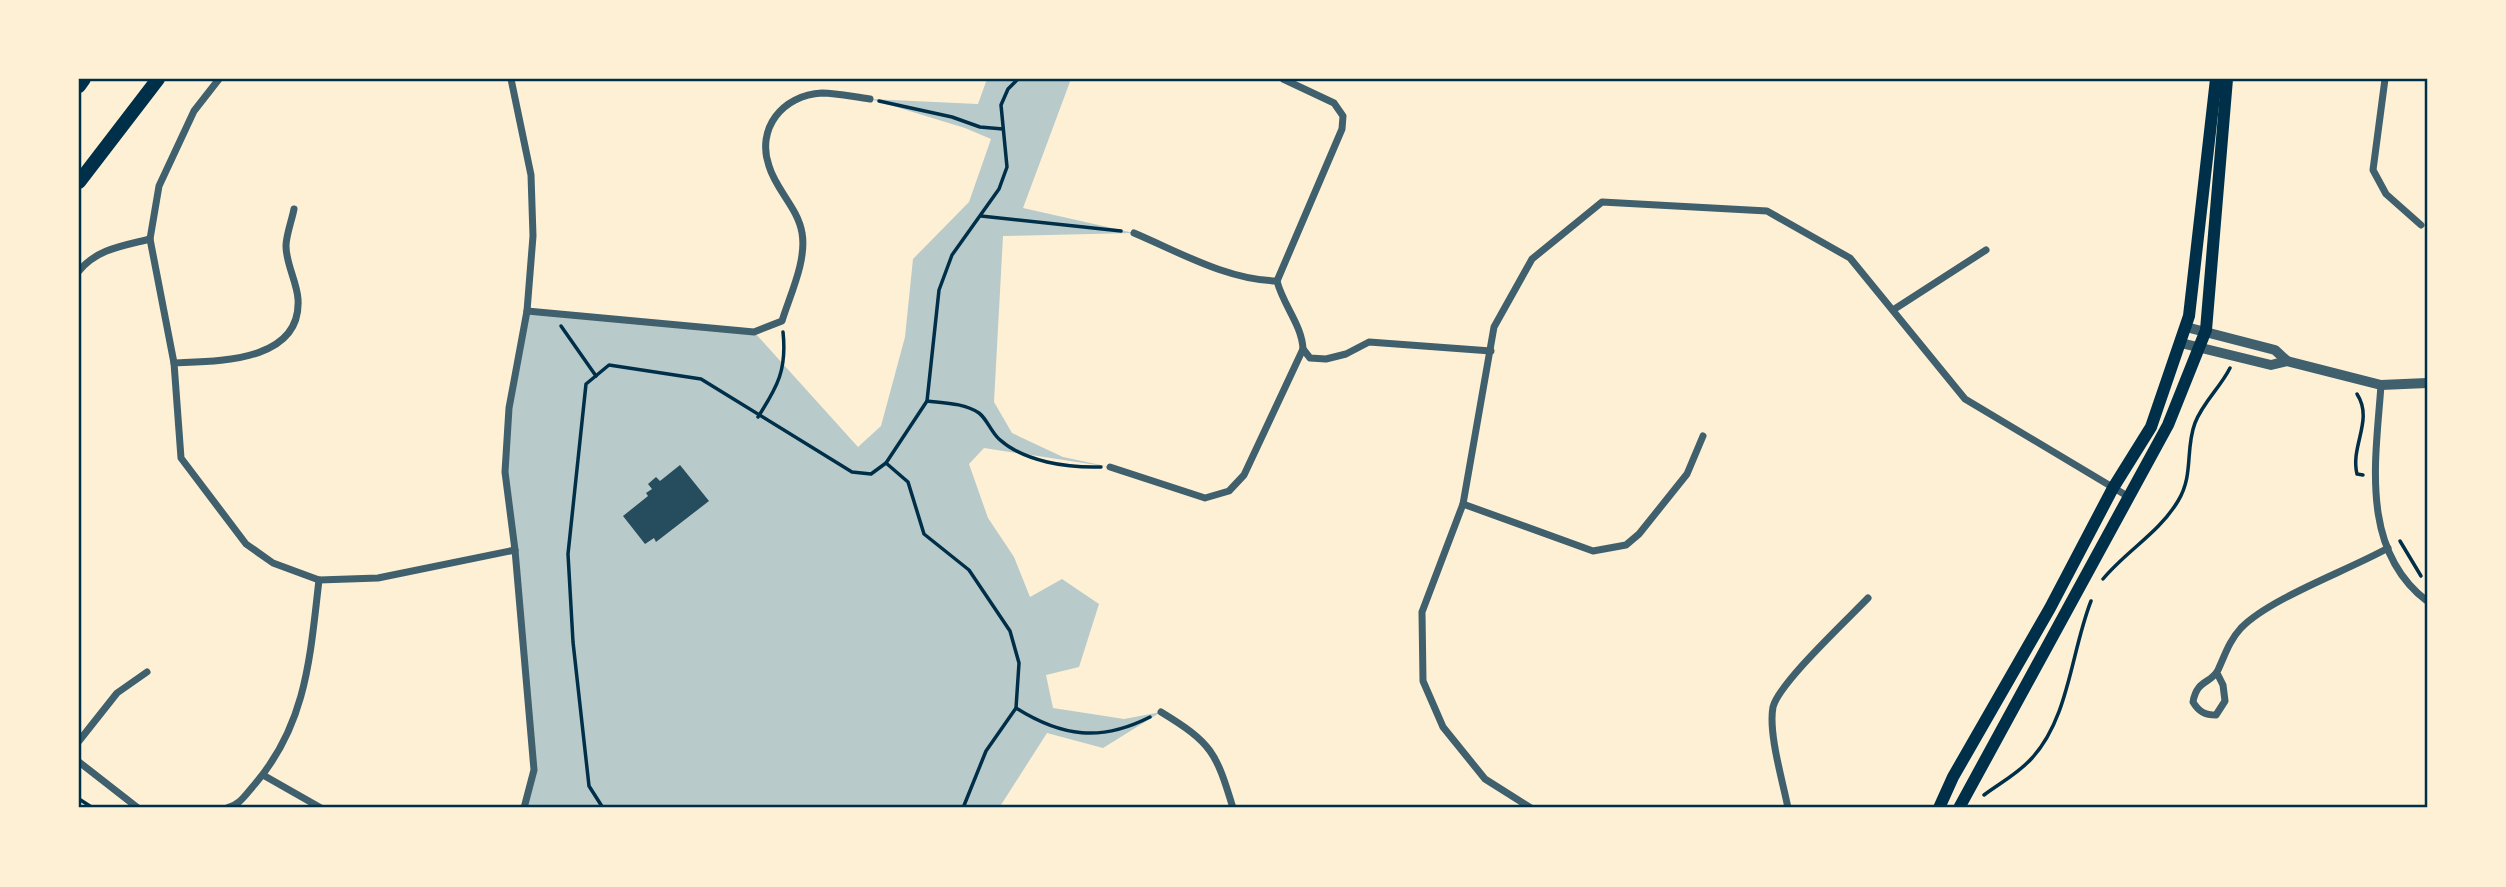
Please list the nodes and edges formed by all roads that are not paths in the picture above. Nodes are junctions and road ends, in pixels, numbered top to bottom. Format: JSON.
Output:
{"nodes":[{"id":1,"x":84,"y":79,"type":"edge"},
{"id":2,"x":158,"y":79,"type":"edge"},
{"id":3,"x":219,"y":79,"type":"edge"},
{"id":4,"x":511,"y":79,"type":"edge"},
{"id":5,"x":1283,"y":79,"type":"edge"},
{"id":6,"x":2216,"y":79,"type":"edge"},
{"id":7,"x":2227,"y":79,"type":"edge"},
{"id":8,"x":2385,"y":79,"type":"edge"},
{"id":9,"x":79,"y":86,"type":"edge"},
{"id":10,"x":870,"y":99,"type":"road end"},
{"id":11,"x":79,"y":182,"type":"edge"},
{"id":12,"x":294,"y":209,"type":"dead end"},
{"id":13,"x":2421,"y":225,"type":"dead end"},
{"id":14,"x":1134,"y":233,"type":"road end"},
{"id":15,"x":149,"y":239,"type":"junction"},
{"id":16,"x":1986,"y":250,"type":"dead end"},
{"id":17,"x":79,"y":271,"type":"edge"},
{"id":18,"x":1277,"y":281,"type":"junction"},
{"id":19,"x":1893,"y":310,"type":"junction"},
{"id":20,"x":527,"y":311,"type":"junction"},
{"id":21,"x":2186,"y":327,"type":"junction"},
{"id":22,"x":2206,"y":330,"type":"junction"},
{"id":23,"x":2181,"y":343,"type":"junction"},
{"id":24,"x":2199,"y":347,"type":"junction"},
{"id":25,"x":1303,"y":349,"type":"junction"},
{"id":26,"x":1491,"y":351,"type":"junction"},
{"id":27,"x":2287,"y":361,"type":"junction"},
{"id":28,"x":174,"y":363,"type":"junction"},
{"id":29,"x":2427,"y":383,"type":"edge"},
{"id":30,"x":2382,"y":385,"type":"junction"},
{"id":31,"x":1703,"y":436,"type":"dead end"},
{"id":32,"x":1110,"y":467,"type":"road end"},
{"id":33,"x":2113,"y":488,"type":"junction"},
{"id":34,"x":2129,"y":497,"type":"junction"},
{"id":35,"x":1463,"y":504,"type":"junction"},
{"id":36,"x":2388,"y":548,"type":"junction"},
{"id":37,"x":515,"y":550,"type":"junction"},
{"id":38,"x":319,"y":580,"type":"junction"},
{"id":39,"x":1868,"y":598,"type":"dead end"},
{"id":40,"x":2427,"y":601,"type":"edge"},
{"id":41,"x":147,"y":672,"type":"dead end"},
{"id":42,"x":2217,"y":673,"type":"junction"},
{"id":43,"x":1161,"y":712,"type":"road end"},
{"id":44,"x":79,"y":741,"type":"edge"},
{"id":45,"x":79,"y":762,"type":"edge"},
{"id":46,"x":263,"y":775,"type":"junction"},
{"id":47,"x":138,"y":808,"type":"edge"},
{"id":48,"x":227,"y":808,"type":"edge"},
{"id":49,"x":321,"y":808,"type":"edge"},
{"id":50,"x":524,"y":808,"type":"edge"},
{"id":51,"x":1233,"y":808,"type":"edge"},
{"id":52,"x":1531,"y":808,"type":"edge"},
{"id":53,"x":1788,"y":808,"type":"edge"},
{"id":54,"x":1940,"y":808,"type":"edge"},
{"id":55,"x":1959,"y":808,"type":"edge"}],
"edges":[{"from":1,"to":9,"type":"main road"},
{"from":2,"to":11,"type":"main road"},
{"from":3,"to":15,"type":"street"},
{"from":4,"to":20,"type":"street"},
{"from":5,"to":18,"type":"street"},
{"from":6,"to":21,"type":"main road"},
{"from":7,"to":22,"type":"main road"},
{"from":8,"to":13,"type":"street"},
{"from":10,"to":20,"type":"street"},
{"from":12,"to":28,"type":"street"},
{"from":14,"to":18,"type":"street"},
{"from":15,"to":17,"type":"street"},
{"from":15,"to":28,"type":"street"},
{"from":16,"to":19,"type":"street"},
{"from":18,"to":25,"type":"street"},
{"from":19,"to":26,"type":"street"},
{"from":19,"to":33,"type":"street"},
{"from":20,"to":37,"type":"street"},
{"from":21,"to":22,"type":"street"},
{"from":21,"to":23,"type":"main road"},
{"from":22,"to":24,"type":"main road"},
{"from":22,"to":27,"type":"street"},
{"from":23,"to":24,"type":"street"},
{"from":23,"to":33,"type":"main road"},
{"from":24,"to":27,"type":"street"},
{"from":24,"to":34,"type":"main road"},
{"from":25,"to":26,"type":"street"},
{"from":25,"to":32,"type":"street"},
{"from":26,"to":35,"type":"street"},
{"from":27,"to":30,"type":"street"},
{"from":28,"to":38,"type":"street"},
{"from":29,"to":30,"type":"street"},
{"from":30,"to":36,"type":"street"},
{"from":31,"to":35,"type":"street"},
{"from":33,"to":34,"type":"street"},
{"from":33,"to":54,"type":"main road"},
{"from":34,"to":55,"type":"main road"},
{"from":35,"to":52,"type":"street"},
{"from":36,"to":40,"type":"street"},
{"from":36,"to":42,"type":"street"},
{"from":37,"to":38,"type":"street"},
{"from":37,"to":50,"type":"street"},
{"from":38,"to":46,"type":"street"},
{"from":39,"to":53,"type":"street"},
{"from":41,"to":44,"type":"street"},
{"from":42,"to":42,"type":"street"},
{"from":43,"to":51,"type":"street"},
{"from":45,"to":47,"type":"street"},
{"from":46,"to":48,"type":"street"},
{"from":46,"to":49,"type":"street"}]}
